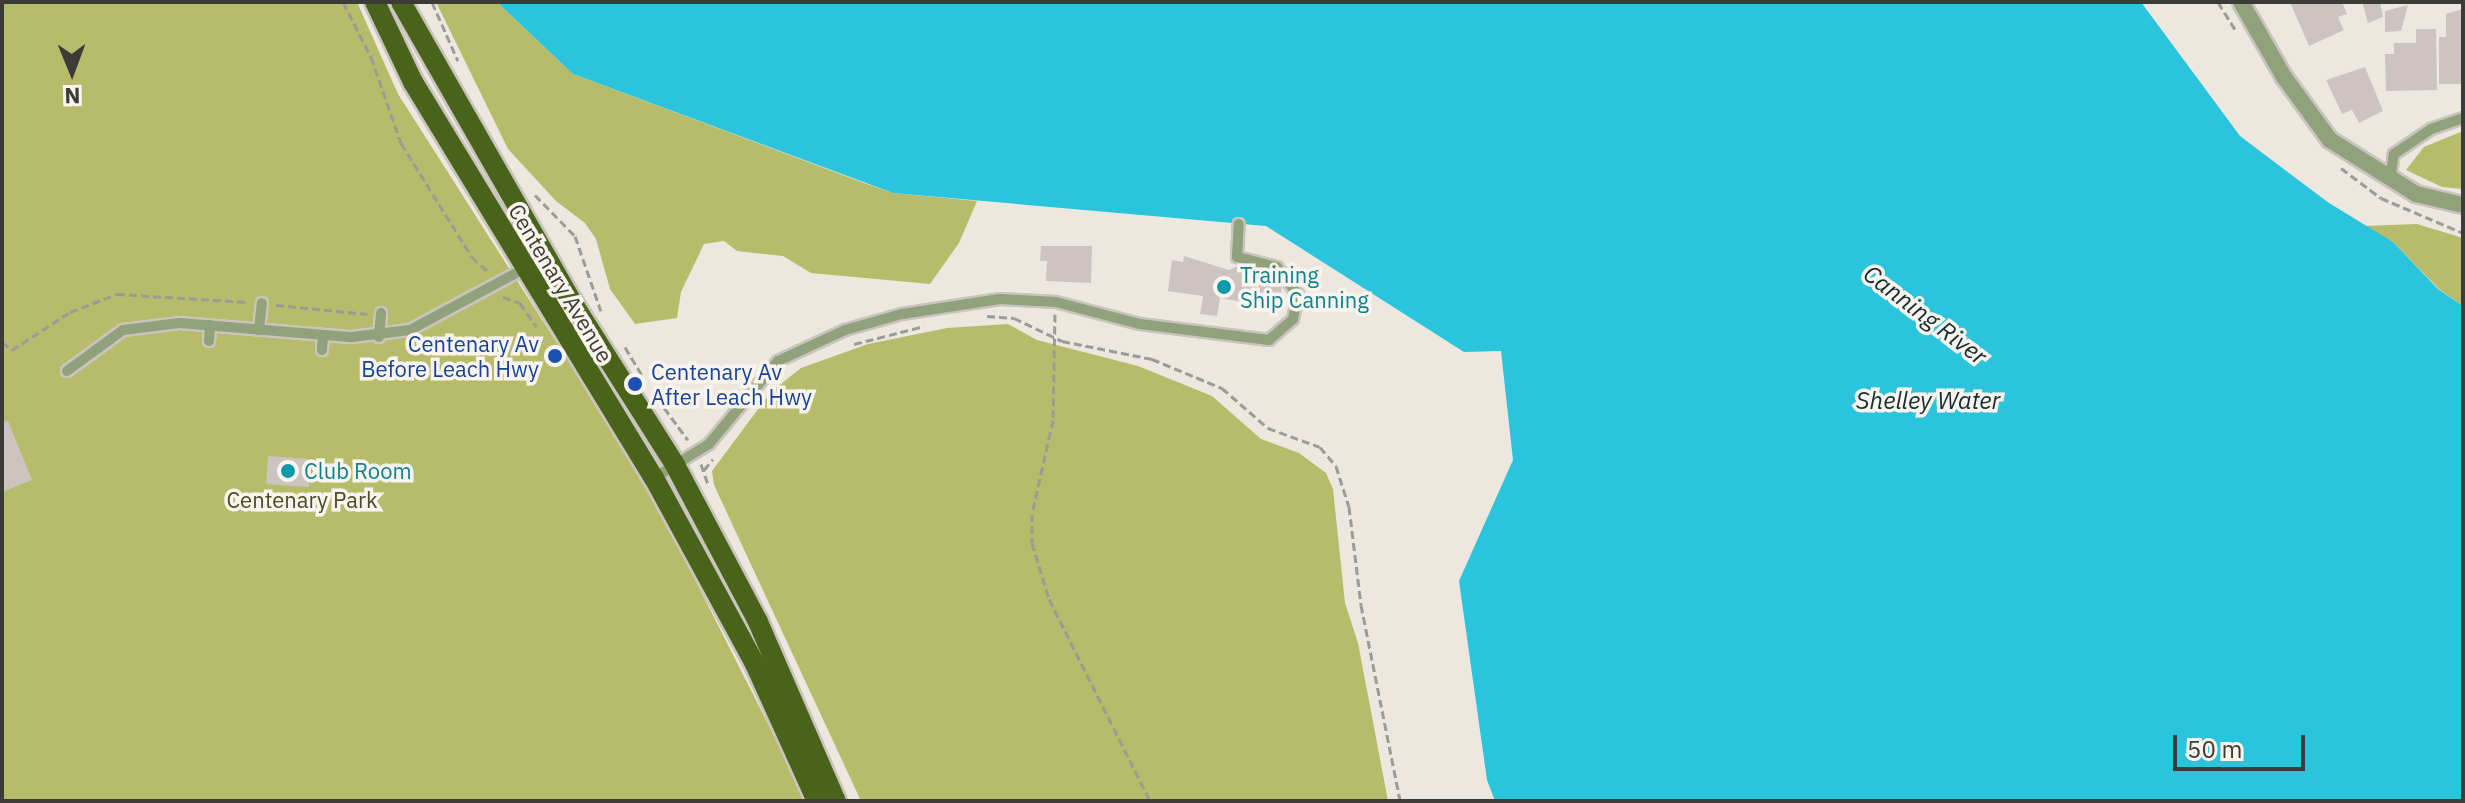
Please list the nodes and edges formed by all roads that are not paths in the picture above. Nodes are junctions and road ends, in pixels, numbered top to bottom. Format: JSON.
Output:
{"nodes":[{"id":1,"x":375,"y":2,"type":"edge"},
{"id":2,"x":401,"y":2,"type":"edge"},
{"id":3,"x":2241,"y":2,"type":"edge"},
{"id":4,"x":2463,"y":118,"type":"edge"},
{"id":5,"x":2390,"y":181,"type":"junction"},
{"id":6,"x":2463,"y":205,"type":"edge"},
{"id":7,"x":1239,"y":224,"type":"dead end"},
{"id":8,"x":524,"y":269,"type":"junction"},
{"id":9,"x":262,"y":303,"type":"road end"},
{"id":10,"x":381,"y":315,"type":"road end"},
{"id":11,"x":210,"y":325,"type":"junction"},
{"id":12,"x":259,"y":330,"type":"junction"},
{"id":13,"x":323,"y":335,"type":"junction"},
{"id":14,"x":379,"y":337,"type":"junction"},
{"id":15,"x":209,"y":341,"type":"dead end"},
{"id":16,"x":322,"y":350,"type":"dead end"},
{"id":17,"x":67,"y":371,"type":"dead end"},
{"id":18,"x":675,"y":465,"type":"junction"},
{"id":19,"x":654,"y":478,"type":"junction"},
{"id":20,"x":817,"y":801,"type":"edge"},
{"id":21,"x":836,"y":801,"type":"edge"}],
"edges":[{"from":1,"to":8,"type":"main road","name":"Centenary Avenue"},
{"from":2,"to":18,"type":"main road","name":"Centenary Avenue"},
{"from":3,"to":5,"type":"street"},
{"from":4,"to":5,"type":"lane"},
{"from":5,"to":6,"type":"street"},
{"from":7,"to":18,"type":"lane"},
{"from":8,"to":14,"type":"lane"},
{"from":8,"to":19,"type":"main road","name":"Centenary Avenue"},
{"from":9,"to":12,"type":"lane"},
{"from":10,"to":14,"type":"lane"},
{"from":11,"to":12,"type":"lane"},
{"from":11,"to":15,"type":"lane"},
{"from":11,"to":17,"type":"lane"},
{"from":12,"to":13,"type":"lane"},
{"from":13,"to":14,"type":"lane"},
{"from":13,"to":16,"type":"lane"},
{"from":18,"to":19,"type":"lane"},
{"from":18,"to":21,"type":"main road","name":"Centenary Avenue"},
{"from":19,"to":20,"type":"main road","name":"Centenary Avenue"}]}
